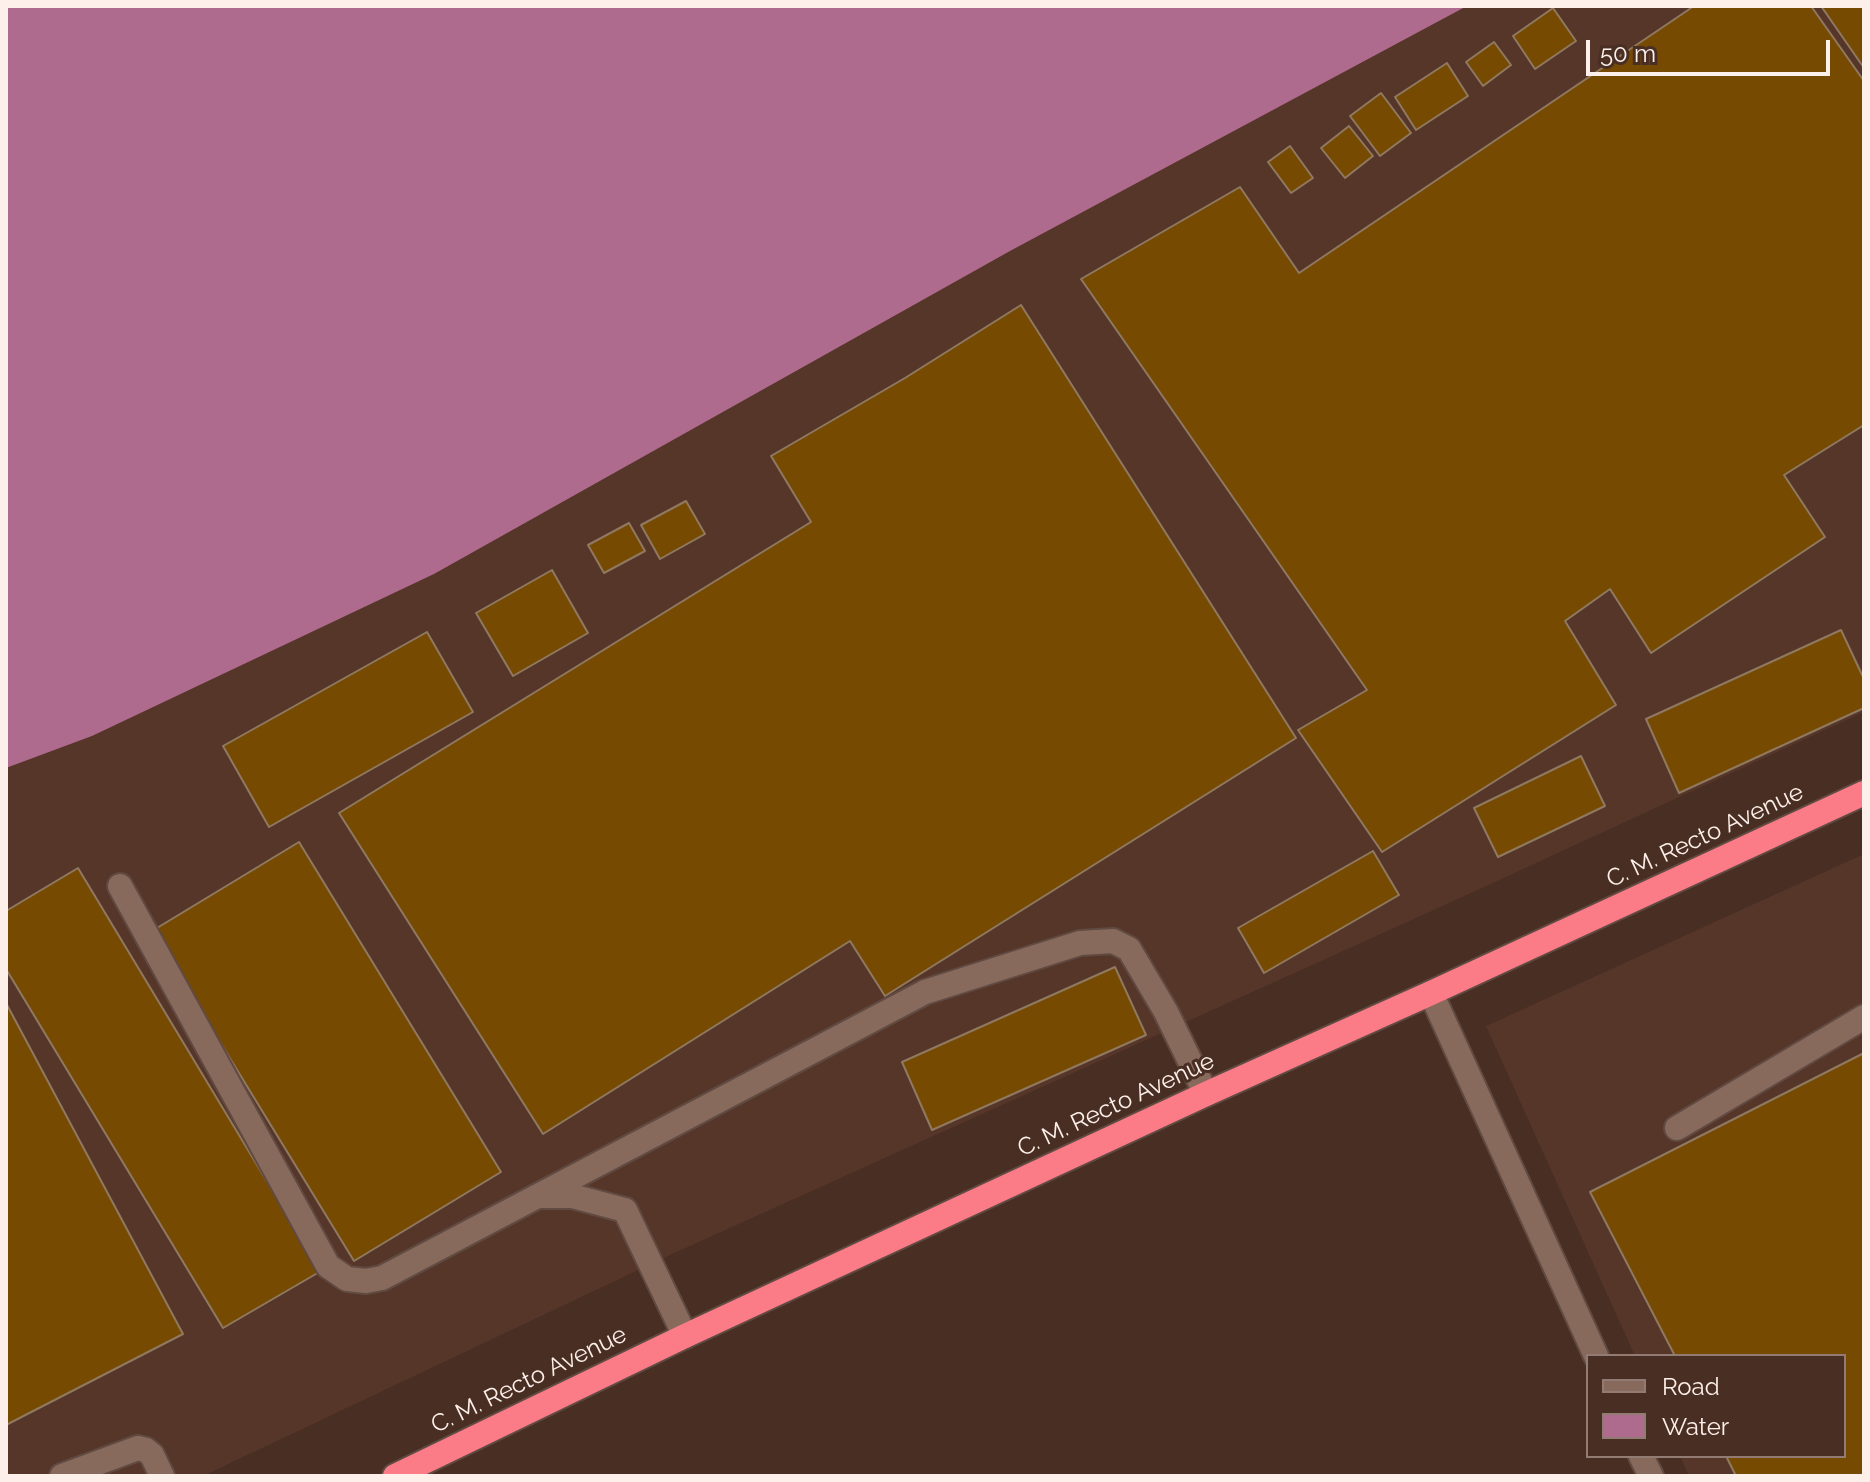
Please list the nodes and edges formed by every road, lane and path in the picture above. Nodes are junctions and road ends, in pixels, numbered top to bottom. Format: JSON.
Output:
{"nodes":[{"id":1,"x":1864,"y":793,"type":"edge"},
{"id":2,"x":120,"y":886,"type":"dead end"},
{"id":3,"x":1431,"y":993,"type":"junction"},
{"id":4,"x":1864,"y":1017,"type":"edge"},
{"id":5,"x":1206,"y":1094,"type":"junction"},
{"id":6,"x":1677,"y":1128,"type":"dead end"},
{"id":7,"x":537,"y":1196,"type":"junction"},
{"id":8,"x":685,"y":1336,"type":"junction"},
{"id":9,"x":1595,"y":1354,"type":"edge"},
{"id":10,"x":1642,"y":1458,"type":"edge"},
{"id":11,"x":62,"y":1476,"type":"edge"},
{"id":12,"x":162,"y":1476,"type":"edge"},
{"id":13,"x":395,"y":1476,"type":"edge"},
{"id":14,"x":1651,"y":1476,"type":"edge"}],
"edges":[{"from":1,"to":3,"type":"highway","name":"C. M. Recto Avenue"},
{"from":2,"to":7,"type":"lane"},
{"from":3,"to":5,"type":"highway","name":"C. M. Recto Avenue"},
{"from":3,"to":9,"type":"lane"},
{"from":4,"to":6,"type":"lane"},
{"from":5,"to":7,"type":"lane"},
{"from":5,"to":8,"type":"highway","name":"C. M. Recto Avenue"},
{"from":7,"to":8,"type":"lane"},
{"from":8,"to":13,"type":"highway","name":"C. M. Recto Avenue"},
{"from":10,"to":14,"type":"lane"},
{"from":11,"to":12,"type":"lane"}]}
